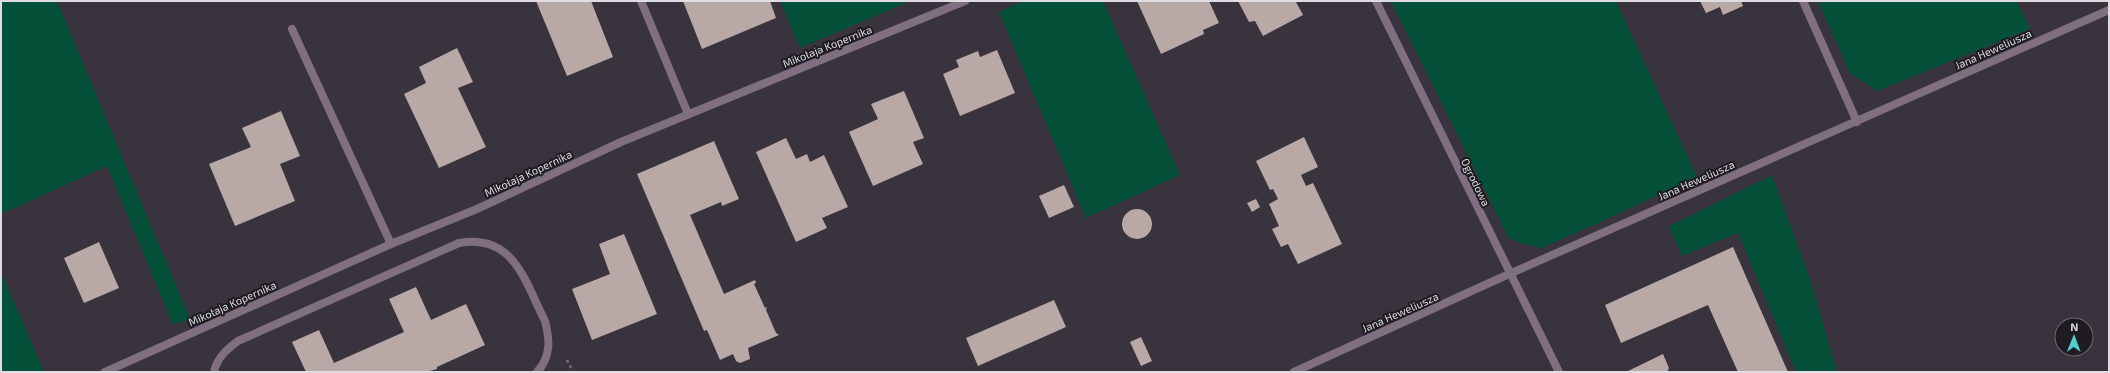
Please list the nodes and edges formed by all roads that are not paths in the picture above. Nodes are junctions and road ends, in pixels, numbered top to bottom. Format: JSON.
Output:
{"nodes":[{"id":1,"x":641,"y":1,"type":"edge"},
{"id":2,"x":965,"y":1,"type":"edge"},
{"id":3,"x":1376,"y":1,"type":"edge"},
{"id":4,"x":1803,"y":1,"type":"edge"},
{"id":5,"x":2109,"y":10,"type":"edge"},
{"id":6,"x":292,"y":29,"type":"dead end"},
{"id":7,"x":688,"y":114,"type":"junction"},
{"id":8,"x":1857,"y":122,"type":"junction"},
{"id":9,"x":391,"y":244,"type":"junction"},
{"id":10,"x":1509,"y":274,"type":"junction"},
{"id":11,"x":104,"y":372,"type":"edge"},
{"id":12,"x":214,"y":372,"type":"edge"},
{"id":13,"x":537,"y":372,"type":"edge"},
{"id":14,"x":1294,"y":372,"type":"edge"},
{"id":15,"x":1559,"y":372,"type":"edge"}],
"edges":[{"from":1,"to":7,"type":"street"},
{"from":2,"to":7,"type":"street","name":"Mikołaja Kopernika"},
{"from":3,"to":10,"type":"street","name":"Ogrodowa"},
{"from":4,"to":8,"type":"street"},
{"from":5,"to":8,"type":"street","name":"Jana Heweliusza"},
{"from":6,"to":9,"type":"street"},
{"from":7,"to":9,"type":"street","name":"Mikołaja Kopernika"},
{"from":8,"to":10,"type":"street","name":"Jana Heweliusza"},
{"from":9,"to":11,"type":"street","name":"Mikołaja Kopernika"},
{"from":10,"to":14,"type":"street","name":"Jana Heweliusza"},
{"from":10,"to":15,"type":"street","name":"Ogrodowa"},
{"from":12,"to":13,"type":"street"}]}
